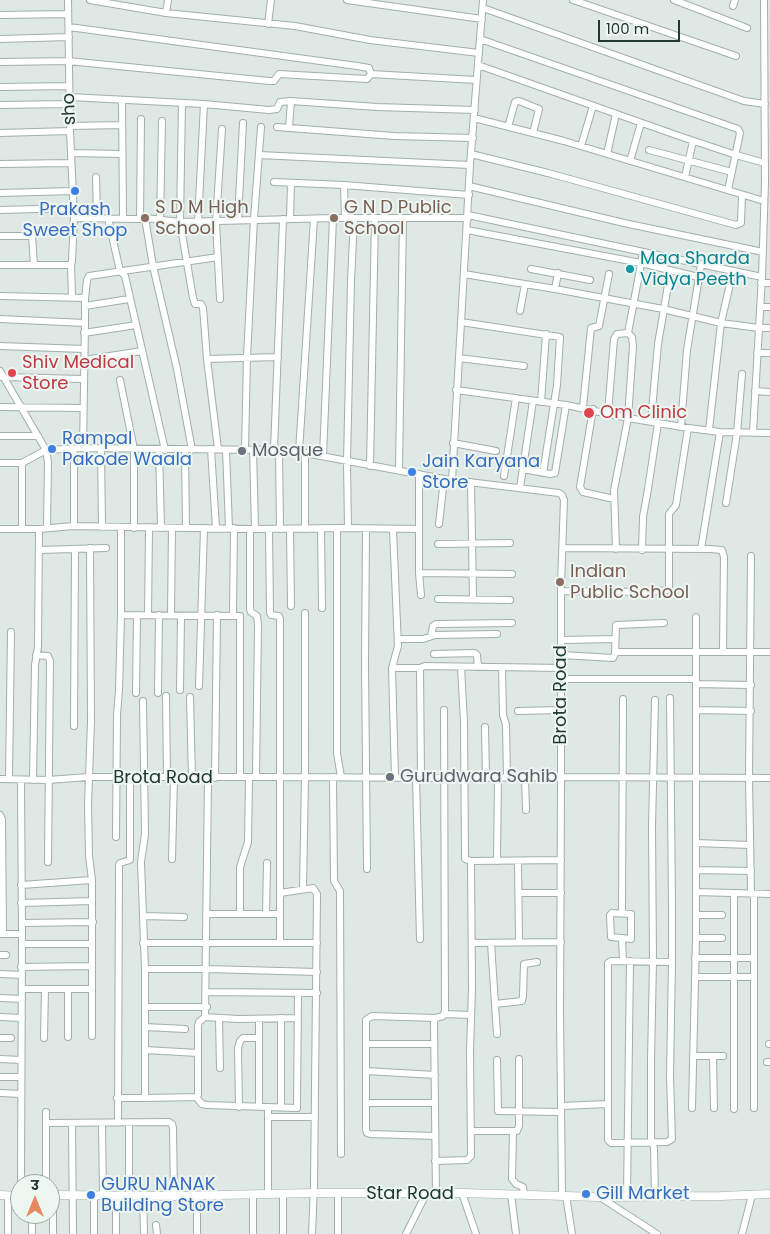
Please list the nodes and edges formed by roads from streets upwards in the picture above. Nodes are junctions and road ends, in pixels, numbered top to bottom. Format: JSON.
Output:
{"nodes":[{"id":1,"x":68,"y":0,"type":"edge"},
{"id":2,"x":90,"y":0,"type":"edge"},
{"id":3,"x":168,"y":0,"type":"edge"},
{"id":4,"x":270,"y":0,"type":"edge"},
{"id":5,"x":347,"y":0,"type":"edge"},
{"id":6,"x":483,"y":0,"type":"edge"},
{"id":7,"x":573,"y":0,"type":"edge"},
{"id":8,"x":674,"y":0,"type":"edge"},
{"id":9,"x":693,"y":3,"type":"edge"},
{"id":10,"x":766,"y":4,"type":"edge"},
{"id":11,"x":483,"y":8,"type":"junction"},
{"id":12,"x":166,"y":13,"type":"junction"},
{"id":13,"x":68,"y":14,"type":"junction"},
{"id":14,"x":0,"y":15,"type":"edge"},
{"id":15,"x":482,"y":19,"type":"junction"},
{"id":16,"x":268,"y":24,"type":"junction"},
{"id":17,"x":69,"y":26,"type":"junction"},
{"id":18,"x":747,"y":28,"type":"dead end"},
{"id":19,"x":767,"y":33,"type":"edge"},
{"id":20,"x":69,"y":37,"type":"junction"},
{"id":21,"x":0,"y":39,"type":"edge"},
{"id":22,"x":480,"y":39,"type":"junction"},
{"id":23,"x":479,"y":53,"type":"junction"},
{"id":24,"x":736,"y":56,"type":"dead end"},
{"id":25,"x":68,"y":61,"type":"junction"},
{"id":26,"x":0,"y":62,"type":"edge"},
{"id":27,"x":768,"y":63,"type":"edge"},
{"id":28,"x":478,"y":65,"type":"junction"},
{"id":29,"x":371,"y":74,"type":"junction"},
{"id":30,"x":476,"y":80,"type":"junction"},
{"id":31,"x":69,"y":86,"type":"junction"},
{"id":32,"x":0,"y":87,"type":"edge"},
{"id":33,"x":767,"y":93,"type":"edge"},
{"id":34,"x":122,"y":100,"type":"junction"},
{"id":35,"x":70,"y":101,"type":"junction"},
{"id":36,"x":291,"y":101,"type":"junction"},
{"id":37,"x":182,"y":103,"type":"junction"},
{"id":38,"x":204,"y":104,"type":"junction"},
{"id":39,"x":765,"y":104,"type":"junction"},
{"id":40,"x":0,"y":105,"type":"edge"},
{"id":41,"x":593,"y":106,"type":"junction"},
{"id":42,"x":475,"y":110,"type":"junction"},
{"id":43,"x":616,"y":114,"type":"junction"},
{"id":44,"x":474,"y":118,"type":"junction"},
{"id":45,"x":141,"y":119,"type":"dead end"},
{"id":46,"x":162,"y":121,"type":"dead end"},
{"id":47,"x":243,"y":123,"type":"dead end"},
{"id":48,"x":641,"y":123,"type":"junction"},
{"id":49,"x":122,"y":125,"type":"junction"},
{"id":50,"x":261,"y":127,"type":"dead end"},
{"id":51,"x":277,"y":127,"type":"dead end"},
{"id":52,"x":508,"y":127,"type":"junction"},
{"id":53,"x":289,"y":128,"type":"junction"},
{"id":54,"x":70,"y":129,"type":"junction"},
{"id":55,"x":222,"y":129,"type":"dead end"},
{"id":56,"x":0,"y":133,"type":"edge"},
{"id":57,"x":532,"y":133,"type":"junction"},
{"id":58,"x":767,"y":133,"type":"edge"},
{"id":59,"x":473,"y":138,"type":"junction"},
{"id":60,"x":693,"y":141,"type":"junction"},
{"id":61,"x":581,"y":146,"type":"junction"},
{"id":62,"x":649,"y":150,"type":"dead end"},
{"id":63,"x":71,"y":153,"type":"junction"},
{"id":64,"x":122,"y":154,"type":"junction"},
{"id":65,"x":471,"y":154,"type":"junction"},
{"id":66,"x":607,"y":154,"type":"junction"},
{"id":67,"x":259,"y":155,"type":"junction"},
{"id":68,"x":736,"y":155,"type":"junction"},
{"id":69,"x":688,"y":160,"type":"junction"},
{"id":70,"x":630,"y":161,"type":"junction"},
{"id":71,"x":71,"y":163,"type":"junction"},
{"id":72,"x":0,"y":164,"type":"edge"},
{"id":73,"x":470,"y":165,"type":"junction"},
{"id":74,"x":766,"y":167,"type":"edge"},
{"id":75,"x":732,"y":172,"type":"junction"},
{"id":76,"x":96,"y":177,"type":"dead end"},
{"id":77,"x":685,"y":177,"type":"junction"},
{"id":78,"x":274,"y":182,"type":"dead end"},
{"id":79,"x":291,"y":183,"type":"junction"},
{"id":80,"x":344,"y":186,"type":"junction"},
{"id":81,"x":469,"y":186,"type":"junction"},
{"id":82,"x":767,"y":189,"type":"edge"},
{"id":83,"x":728,"y":190,"type":"junction"},
{"id":84,"x":73,"y":191,"type":"junction"},
{"id":85,"x":0,"y":193,"type":"edge"},
{"id":86,"x":742,"y":194,"type":"junction"},
{"id":87,"x":469,"y":195,"type":"junction"},
{"id":88,"x":764,"y":201,"type":"junction"},
{"id":89,"x":74,"y":208,"type":"junction"},
{"id":90,"x":0,"y":210,"type":"edge"},
{"id":91,"x":767,"y":214,"type":"edge"},
{"id":92,"x":468,"y":217,"type":"junction"},
{"id":93,"x":74,"y":218,"type":"junction"},
{"id":94,"x":97,"y":218,"type":"junction"},
{"id":95,"x":108,"y":218,"type":"junction"},
{"id":96,"x":123,"y":218,"type":"junction"},
{"id":97,"x":142,"y":218,"type":"junction"},
{"id":98,"x":333,"y":218,"type":"junction"},
{"id":99,"x":345,"y":218,"type":"junction"},
{"id":100,"x":354,"y":218,"type":"junction"},
{"id":101,"x":375,"y":218,"type":"junction"},
{"id":102,"x":403,"y":218,"type":"junction"},
{"id":103,"x":238,"y":219,"type":"junction"},
{"id":104,"x":254,"y":219,"type":"junction"},
{"id":105,"x":286,"y":219,"type":"junction"},
{"id":106,"x":314,"y":219,"type":"junction"},
{"id":107,"x":160,"y":220,"type":"junction"},
{"id":108,"x":180,"y":222,"type":"junction"},
{"id":109,"x":198,"y":222,"type":"junction"},
{"id":110,"x":216,"y":222,"type":"junction"},
{"id":111,"x":467,"y":230,"type":"junction"},
{"id":112,"x":0,"y":236,"type":"edge"},
{"id":113,"x":766,"y":242,"type":"edge"},
{"id":114,"x":763,"y":252,"type":"junction"},
{"id":115,"x":643,"y":253,"type":"junction"},
{"id":116,"x":218,"y":257,"type":"junction"},
{"id":117,"x":186,"y":261,"type":"junction"},
{"id":118,"x":641,"y":263,"type":"junction"},
{"id":119,"x":700,"y":264,"type":"junction"},
{"id":120,"x":0,"y":265,"type":"edge"},
{"id":121,"x":34,"y":265,"type":"junction"},
{"id":122,"x":71,"y":265,"type":"junction"},
{"id":123,"x":154,"y":266,"type":"junction"},
{"id":124,"x":762,"y":267,"type":"junction"},
{"id":125,"x":770,"y":267,"type":"edge"},
{"id":126,"x":531,"y":269,"type":"dead end"},
{"id":127,"x":120,"y":270,"type":"junction"},
{"id":128,"x":733,"y":271,"type":"junction"},
{"id":129,"x":558,"y":273,"type":"junction"},
{"id":130,"x":464,"y":274,"type":"junction"},
{"id":131,"x":609,"y":274,"type":"dead end"},
{"id":132,"x":698,"y":277,"type":"junction"},
{"id":133,"x":590,"y":280,"type":"dead end"},
{"id":134,"x":762,"y":280,"type":"junction"},
{"id":135,"x":770,"y":283,"type":"edge"},
{"id":136,"x":525,"y":284,"type":"junction"},
{"id":137,"x":668,"y":285,"type":"dead end"},
{"id":138,"x":555,"y":289,"type":"junction"},
{"id":139,"x":0,"y":296,"type":"edge"},
{"id":140,"x":72,"y":298,"type":"junction"},
{"id":141,"x":604,"y":298,"type":"junction"},
{"id":142,"x":129,"y":299,"type":"junction"},
{"id":143,"x":220,"y":299,"type":"dead end"},
{"id":144,"x":85,"y":303,"type":"junction"},
{"id":145,"x":634,"y":304,"type":"junction"},
{"id":146,"x":760,"y":307,"type":"junction"},
{"id":147,"x":770,"y":307,"type":"edge"},
{"id":148,"x":663,"y":309,"type":"junction"},
{"id":149,"x":520,"y":312,"type":"dead end"},
{"id":150,"x":692,"y":317,"type":"junction"},
{"id":151,"x":0,"y":319,"type":"edge"},
{"id":152,"x":461,"y":322,"type":"junction"},
{"id":153,"x":85,"y":323,"type":"junction"},
{"id":154,"x":721,"y":323,"type":"junction"},
{"id":155,"x":136,"y":325,"type":"junction"},
{"id":156,"x":759,"y":328,"type":"junction"},
{"id":157,"x":770,"y":328,"type":"edge"},
{"id":158,"x":84,"y":333,"type":"junction"},
{"id":159,"x":628,"y":333,"type":"junction"},
{"id":160,"x":546,"y":334,"type":"junction"},
{"id":161,"x":0,"y":346,"type":"edge"},
{"id":162,"x":84,"y":349,"type":"junction"},
{"id":163,"x":142,"y":351,"type":"junction"},
{"id":164,"x":757,"y":353,"type":"junction"},
{"id":165,"x":770,"y":353,"type":"edge"},
{"id":166,"x":247,"y":357,"type":"junction"},
{"id":167,"x":278,"y":357,"type":"junction"},
{"id":168,"x":459,"y":358,"type":"junction"},
{"id":169,"x":207,"y":359,"type":"junction"},
{"id":170,"x":84,"y":360,"type":"junction"},
{"id":171,"x":524,"y":366,"type":"dead end"},
{"id":172,"x":742,"y":374,"type":"dead end"},
{"id":173,"x":1,"y":375,"type":"edge"},
{"id":174,"x":83,"y":379,"type":"junction"},
{"id":175,"x":120,"y":380,"type":"dead end"},
{"id":176,"x":456,"y":390,"type":"junction"},
{"id":177,"x":755,"y":391,"type":"junction"},
{"id":178,"x":770,"y":392,"type":"edge"},
{"id":179,"x":516,"y":398,"type":"junction"},
{"id":180,"x":532,"y":401,"type":"junction"},
{"id":181,"x":541,"y":402,"type":"junction"},
{"id":182,"x":555,"y":403,"type":"junction"},
{"id":183,"x":566,"y":405,"type":"junction"},
{"id":184,"x":0,"y":407,"type":"edge"},
{"id":185,"x":21,"y":408,"type":"junction"},
{"id":186,"x":83,"y":408,"type":"junction"},
{"id":187,"x":583,"y":408,"type":"junction"},
{"id":188,"x":593,"y":409,"type":"junction"},
{"id":189,"x":608,"y":413,"type":"junction"},
{"id":190,"x":628,"y":418,"type":"junction"},
{"id":191,"x":654,"y":422,"type":"junction"},
{"id":192,"x":685,"y":427,"type":"junction"},
{"id":193,"x":709,"y":430,"type":"junction"},
{"id":194,"x":720,"y":432,"type":"junction"},
{"id":195,"x":753,"y":432,"type":"junction"},
{"id":196,"x":736,"y":433,"type":"junction"},
{"id":197,"x":770,"y":433,"type":"edge"},
{"id":198,"x":0,"y":436,"type":"edge"},
{"id":199,"x":38,"y":436,"type":"junction"},
{"id":200,"x":454,"y":443,"type":"junction"},
{"id":201,"x":83,"y":448,"type":"junction"},
{"id":202,"x":74,"y":449,"type":"junction"},
{"id":203,"x":101,"y":449,"type":"junction"},
{"id":204,"x":134,"y":449,"type":"junction"},
{"id":205,"x":214,"y":449,"type":"junction"},
{"id":206,"x":245,"y":449,"type":"junction"},
{"id":207,"x":46,"y":450,"type":"junction"},
{"id":208,"x":162,"y":450,"type":"junction"},
{"id":209,"x":185,"y":450,"type":"junction"},
{"id":210,"x":192,"y":450,"type":"junction"},
{"id":211,"x":226,"y":450,"type":"junction"},
{"id":212,"x":253,"y":450,"type":"junction"},
{"id":213,"x":496,"y":450,"type":"dead end"},
{"id":214,"x":276,"y":451,"type":"junction"},
{"id":215,"x":302,"y":453,"type":"junction"},
{"id":216,"x":322,"y":456,"type":"junction"},
{"id":217,"x":347,"y":462,"type":"junction"},
{"id":218,"x":0,"y":463,"type":"edge"},
{"id":219,"x":22,"y":463,"type":"junction"},
{"id":220,"x":370,"y":466,"type":"junction"},
{"id":221,"x":523,"y":469,"type":"junction"},
{"id":222,"x":399,"y":470,"type":"junction"},
{"id":223,"x":543,"y":473,"type":"junction"},
{"id":224,"x":419,"y":474,"type":"junction"},
{"id":225,"x":504,"y":476,"type":"dead end"},
{"id":226,"x":444,"y":479,"type":"junction"},
{"id":227,"x":452,"y":480,"type":"junction"},
{"id":228,"x":471,"y":482,"type":"junction"},
{"id":229,"x":520,"y":488,"type":"junction"},
{"id":230,"x":614,"y":499,"type":"junction"},
{"id":231,"x":726,"y":503,"type":"dead end"},
{"id":232,"x":439,"y":524,"type":"dead end"},
{"id":233,"x":74,"y":526,"type":"junction"},
{"id":234,"x":102,"y":527,"type":"junction"},
{"id":235,"x":121,"y":527,"type":"junction"},
{"id":236,"x":0,"y":528,"type":"edge"},
{"id":237,"x":22,"y":528,"type":"junction"},
{"id":238,"x":47,"y":528,"type":"junction"},
{"id":239,"x":134,"y":528,"type":"junction"},
{"id":240,"x":149,"y":528,"type":"junction"},
{"id":241,"x":161,"y":528,"type":"junction"},
{"id":242,"x":172,"y":528,"type":"junction"},
{"id":243,"x":186,"y":528,"type":"junction"},
{"id":244,"x":204,"y":528,"type":"junction"},
{"id":245,"x":216,"y":528,"type":"junction"},
{"id":246,"x":231,"y":528,"type":"junction"},
{"id":247,"x":337,"y":528,"type":"junction"},
{"id":248,"x":348,"y":528,"type":"junction"},
{"id":249,"x":366,"y":528,"type":"junction"},
{"id":250,"x":39,"y":529,"type":"junction"},
{"id":251,"x":252,"y":529,"type":"junction"},
{"id":252,"x":269,"y":529,"type":"junction"},
{"id":253,"x":280,"y":529,"type":"junction"},
{"id":254,"x":290,"y":529,"type":"junction"},
{"id":255,"x":305,"y":529,"type":"junction"},
{"id":256,"x":321,"y":529,"type":"junction"},
{"id":257,"x":419,"y":529,"type":"junction"},
{"id":258,"x":392,"y":530,"type":"junction"},
{"id":259,"x":473,"y":543,"type":"junction"},
{"id":260,"x":510,"y":543,"type":"dead end"},
{"id":261,"x":438,"y":544,"type":"dead end"},
{"id":262,"x":90,"y":548,"type":"junction"},
{"id":263,"x":106,"y":548,"type":"dead end"},
{"id":264,"x":562,"y":548,"type":"junction"},
{"id":265,"x":75,"y":549,"type":"junction"},
{"id":266,"x":616,"y":549,"type":"junction"},
{"id":267,"x":669,"y":549,"type":"junction"},
{"id":268,"x":701,"y":549,"type":"junction"},
{"id":269,"x":39,"y":550,"type":"junction"},
{"id":270,"x":642,"y":550,"type":"junction"},
{"id":271,"x":752,"y":556,"type":"dead end"},
{"id":272,"x":419,"y":573,"type":"junction"},
{"id":273,"x":474,"y":574,"type":"junction"},
{"id":274,"x":512,"y":574,"type":"dead end"},
{"id":275,"x":561,"y":591,"type":"junction"},
{"id":276,"x":421,"y":595,"type":"dead end"},
{"id":277,"x":438,"y":599,"type":"dead end"},
{"id":278,"x":473,"y":599,"type":"junction"},
{"id":279,"x":510,"y":600,"type":"dead end"},
{"id":280,"x":291,"y":606,"type":"dead end"},
{"id":281,"x":322,"y":608,"type":"dead end"},
{"id":282,"x":305,"y":613,"type":"dead end"},
{"id":283,"x":121,"y":615,"type":"junction"},
{"id":284,"x":137,"y":615,"type":"junction"},
{"id":285,"x":148,"y":615,"type":"junction"},
{"id":286,"x":159,"y":615,"type":"junction"},
{"id":287,"x":171,"y":615,"type":"junction"},
{"id":288,"x":217,"y":615,"type":"junction"},
{"id":289,"x":232,"y":615,"type":"junction"},
{"id":290,"x":181,"y":616,"type":"junction"},
{"id":291,"x":201,"y":616,"type":"junction"},
{"id":292,"x":696,"y":617,"type":"dead end"},
{"id":293,"x":512,"y":623,"type":"dead end"},
{"id":294,"x":664,"y":623,"type":"dead end"},
{"id":295,"x":10,"y":632,"type":"dead end"},
{"id":296,"x":497,"y":634,"type":"dead end"},
{"id":297,"x":431,"y":636,"type":"junction"},
{"id":298,"x":398,"y":639,"type":"junction"},
{"id":299,"x":615,"y":639,"type":"junction"},
{"id":300,"x":561,"y":640,"type":"junction"},
{"id":301,"x":751,"y":651,"type":"junction"},
{"id":302,"x":616,"y":652,"type":"junction"},
{"id":303,"x":696,"y":652,"type":"junction"},
{"id":304,"x":723,"y":652,"type":"junction"},
{"id":305,"x":770,"y":652,"type":"edge"},
{"id":306,"x":434,"y":654,"type":"dead end"},
{"id":307,"x":36,"y":655,"type":"junction"},
{"id":308,"x":562,"y":656,"type":"junction"},
{"id":309,"x":461,"y":667,"type":"junction"},
{"id":310,"x":478,"y":667,"type":"junction"},
{"id":311,"x":392,"y":668,"type":"junction"},
{"id":312,"x":420,"y":668,"type":"junction"},
{"id":313,"x":502,"y":668,"type":"junction"},
{"id":314,"x":562,"y":668,"type":"junction"},
{"id":315,"x":562,"y":680,"type":"junction"},
{"id":316,"x":696,"y":681,"type":"junction"},
{"id":317,"x":751,"y":684,"type":"junction"},
{"id":318,"x":199,"y":686,"type":"dead end"},
{"id":319,"x":180,"y":690,"type":"dead end"},
{"id":320,"x":136,"y":693,"type":"dead end"},
{"id":321,"x":158,"y":693,"type":"dead end"},
{"id":322,"x":166,"y":696,"type":"dead end"},
{"id":323,"x":190,"y":697,"type":"dead end"},
{"id":324,"x":670,"y":698,"type":"dead end"},
{"id":325,"x":623,"y":699,"type":"dead end"},
{"id":326,"x":655,"y":700,"type":"dead end"},
{"id":327,"x":143,"y":701,"type":"dead end"},
{"id":328,"x":444,"y":710,"type":"dead end"},
{"id":329,"x":561,"y":710,"type":"junction"},
{"id":330,"x":696,"y":710,"type":"junction"},
{"id":331,"x":518,"y":711,"type":"dead end"},
{"id":332,"x":750,"y":711,"type":"junction"},
{"id":333,"x":74,"y":726,"type":"dead end"},
{"id":334,"x":485,"y":727,"type":"dead end"},
{"id":335,"x":280,"y":776,"type":"junction"},
{"id":336,"x":622,"y":776,"type":"junction"},
{"id":337,"x":653,"y":776,"type":"junction"},
{"id":338,"x":670,"y":776,"type":"junction"},
{"id":339,"x":696,"y":776,"type":"junction"},
{"id":340,"x":88,"y":777,"type":"junction"},
{"id":341,"x":116,"y":777,"type":"junction"},
{"id":342,"x":167,"y":777,"type":"junction"},
{"id":343,"x":240,"y":777,"type":"junction"},
{"id":344,"x":253,"y":777,"type":"junction"},
{"id":345,"x":305,"y":777,"type":"junction"},
{"id":346,"x":337,"y":777,"type":"junction"},
{"id":347,"x":366,"y":777,"type":"junction"},
{"id":348,"x":395,"y":777,"type":"junction"},
{"id":349,"x":486,"y":777,"type":"junction"},
{"id":350,"x":498,"y":777,"type":"junction"},
{"id":351,"x":507,"y":777,"type":"junction"},
{"id":352,"x":525,"y":777,"type":"junction"},
{"id":353,"x":561,"y":777,"type":"junction"},
{"id":354,"x":130,"y":778,"type":"junction"},
{"id":355,"x":144,"y":778,"type":"junction"},
{"id":356,"x":174,"y":778,"type":"junction"},
{"id":357,"x":192,"y":778,"type":"junction"},
{"id":358,"x":212,"y":778,"type":"junction"},
{"id":359,"x":419,"y":778,"type":"junction"},
{"id":360,"x":444,"y":778,"type":"junction"},
{"id":361,"x":465,"y":778,"type":"junction"},
{"id":362,"x":749,"y":778,"type":"junction"},
{"id":363,"x":770,"y":778,"type":"edge"},
{"id":364,"x":0,"y":779,"type":"edge"},
{"id":365,"x":9,"y":779,"type":"junction"},
{"id":366,"x":21,"y":780,"type":"junction"},
{"id":367,"x":33,"y":780,"type":"junction"},
{"id":368,"x":48,"y":780,"type":"junction"},
{"id":369,"x":526,"y":810,"type":"dead end"},
{"id":370,"x":0,"y":815,"type":"edge"},
{"id":371,"x":116,"y":838,"type":"dead end"},
{"id":372,"x":696,"y":843,"type":"junction"},
{"id":373,"x":750,"y":845,"type":"junction"},
{"id":374,"x":172,"y":859,"type":"dead end"},
{"id":375,"x":561,"y":860,"type":"junction"},
{"id":376,"x":471,"y":861,"type":"junction"},
{"id":377,"x":497,"y":861,"type":"junction"},
{"id":378,"x":518,"y":861,"type":"junction"},
{"id":379,"x":48,"y":862,"type":"dead end"},
{"id":380,"x":267,"y":862,"type":"dead end"},
{"id":381,"x":366,"y":869,"type":"dead end"},
{"id":382,"x":696,"y":870,"type":"junction"},
{"id":383,"x":751,"y":871,"type":"junction"},
{"id":384,"x":92,"y":880,"type":"junction"},
{"id":385,"x":21,"y":885,"type":"junction"},
{"id":386,"x":303,"y":889,"type":"junction"},
{"id":387,"x":519,"y":892,"type":"junction"},
{"id":388,"x":696,"y":892,"type":"junction"},
{"id":389,"x":280,"y":893,"type":"junction"},
{"id":390,"x":561,"y":893,"type":"junction"},
{"id":391,"x":734,"y":894,"type":"junction"},
{"id":392,"x":753,"y":894,"type":"junction"},
{"id":393,"x":770,"y":894,"type":"edge"},
{"id":394,"x":92,"y":901,"type":"junction"},
{"id":395,"x":21,"y":904,"type":"junction"},
{"id":396,"x":622,"y":913,"type":"junction"},
{"id":397,"x":206,"y":914,"type":"junction"},
{"id":398,"x":240,"y":914,"type":"junction"},
{"id":399,"x":266,"y":914,"type":"junction"},
{"id":400,"x":280,"y":914,"type":"junction"},
{"id":401,"x":696,"y":915,"type":"junction"},
{"id":402,"x":722,"y":915,"type":"dead end"},
{"id":403,"x":143,"y":916,"type":"junction"},
{"id":404,"x":184,"y":917,"type":"dead end"},
{"id":405,"x":93,"y":922,"type":"junction"},
{"id":406,"x":22,"y":923,"type":"junction"},
{"id":407,"x":1,"y":934,"type":"edge"},
{"id":408,"x":22,"y":934,"type":"junction"},
{"id":409,"x":696,"y":938,"type":"junction"},
{"id":410,"x":722,"y":938,"type":"dead end"},
{"id":411,"x":622,"y":939,"type":"junction"},
{"id":412,"x":420,"y":940,"type":"dead end"},
{"id":413,"x":491,"y":942,"type":"junction"},
{"id":414,"x":520,"y":942,"type":"junction"},
{"id":415,"x":561,"y":942,"type":"junction"},
{"id":416,"x":143,"y":943,"type":"junction"},
{"id":417,"x":317,"y":943,"type":"junction"},
{"id":418,"x":472,"y":943,"type":"junction"},
{"id":419,"x":22,"y":944,"type":"junction"},
{"id":420,"x":92,"y":944,"type":"junction"},
{"id":421,"x":206,"y":944,"type":"junction"},
{"id":422,"x":280,"y":944,"type":"junction"},
{"id":423,"x":695,"y":958,"type":"junction"},
{"id":424,"x":734,"y":958,"type":"junction"},
{"id":425,"x":754,"y":958,"type":"junction"},
{"id":426,"x":623,"y":961,"type":"junction"},
{"id":427,"x":653,"y":961,"type":"junction"},
{"id":428,"x":537,"y":962,"type":"dead end"},
{"id":429,"x":630,"y":962,"type":"junction"},
{"id":430,"x":672,"y":962,"type":"junction"},
{"id":431,"x":92,"y":966,"type":"junction"},
{"id":432,"x":144,"y":969,"type":"junction"},
{"id":433,"x":207,"y":969,"type":"junction"},
{"id":434,"x":22,"y":971,"type":"junction"},
{"id":435,"x":317,"y":972,"type":"junction"},
{"id":436,"x":0,"y":974,"type":"edge"},
{"id":437,"x":695,"y":977,"type":"junction"},
{"id":438,"x":734,"y":977,"type":"junction"},
{"id":439,"x":754,"y":977,"type":"junction"},
{"id":440,"x":22,"y":989,"type":"junction"},
{"id":441,"x":45,"y":989,"type":"junction"},
{"id":442,"x":68,"y":989,"type":"junction"},
{"id":443,"x":92,"y":989,"type":"junction"},
{"id":444,"x":207,"y":992,"type":"junction"},
{"id":445,"x":298,"y":993,"type":"junction"},
{"id":446,"x":316,"y":993,"type":"junction"},
{"id":447,"x":0,"y":998,"type":"edge"},
{"id":448,"x":22,"y":999,"type":"junction"},
{"id":449,"x":495,"y":1004,"type":"junction"},
{"id":450,"x":207,"y":1007,"type":"junction"},
{"id":451,"x":144,"y":1008,"type":"junction"},
{"id":452,"x":445,"y":1014,"type":"junction"},
{"id":453,"x":471,"y":1015,"type":"junction"},
{"id":454,"x":0,"y":1017,"type":"edge"},
{"id":455,"x":205,"y":1017,"type":"junction"},
{"id":456,"x":22,"y":1018,"type":"junction"},
{"id":457,"x":219,"y":1018,"type":"junction"},
{"id":458,"x":281,"y":1018,"type":"junction"},
{"id":459,"x":298,"y":1018,"type":"junction"},
{"id":460,"x":435,"y":1018,"type":"junction"},
{"id":461,"x":259,"y":1019,"type":"junction"},
{"id":462,"x":144,"y":1027,"type":"junction"},
{"id":463,"x":185,"y":1029,"type":"dead end"},
{"id":464,"x":497,"y":1034,"type":"dead end"},
{"id":465,"x":92,"y":1036,"type":"dead end"},
{"id":466,"x":68,"y":1037,"type":"dead end"},
{"id":467,"x":0,"y":1038,"type":"edge"},
{"id":468,"x":10,"y":1038,"type":"dead end"},
{"id":469,"x":44,"y":1038,"type":"dead end"},
{"id":470,"x":259,"y":1038,"type":"junction"},
{"id":471,"x":366,"y":1044,"type":"junction"},
{"id":472,"x":434,"y":1044,"type":"junction"},
{"id":473,"x":145,"y":1050,"type":"junction"},
{"id":474,"x":198,"y":1052,"type":"junction"},
{"id":475,"x":693,"y":1056,"type":"junction"},
{"id":476,"x":713,"y":1056,"type":"junction"},
{"id":477,"x":723,"y":1056,"type":"dead end"},
{"id":478,"x":0,"y":1059,"type":"edge"},
{"id":479,"x":519,"y":1059,"type":"dead end"},
{"id":480,"x":21,"y":1060,"type":"junction"},
{"id":481,"x":497,"y":1060,"type":"dead end"},
{"id":482,"x":220,"y":1068,"type":"dead end"},
{"id":483,"x":366,"y":1072,"type":"junction"},
{"id":484,"x":435,"y":1074,"type":"junction"},
{"id":485,"x":0,"y":1077,"type":"edge"},
{"id":486,"x":21,"y":1077,"type":"junction"},
{"id":487,"x":0,"y":1094,"type":"edge"},
{"id":488,"x":21,"y":1094,"type":"junction"},
{"id":489,"x":196,"y":1097,"type":"junction"},
{"id":490,"x":117,"y":1098,"type":"junction"},
{"id":491,"x":145,"y":1098,"type":"junction"},
{"id":492,"x":366,"y":1103,"type":"junction"},
{"id":493,"x":435,"y":1103,"type":"junction"},
{"id":494,"x":608,"y":1104,"type":"junction"},
{"id":495,"x":259,"y":1106,"type":"junction"},
{"id":496,"x":239,"y":1107,"type":"junction"},
{"id":497,"x":268,"y":1107,"type":"junction"},
{"id":498,"x":281,"y":1107,"type":"junction"},
{"id":499,"x":692,"y":1108,"type":"dead end"},
{"id":500,"x":714,"y":1108,"type":"dead end"},
{"id":501,"x":754,"y":1108,"type":"dead end"},
{"id":502,"x":561,"y":1109,"type":"junction"},
{"id":503,"x":734,"y":1109,"type":"dead end"},
{"id":504,"x":46,"y":1112,"type":"dead end"},
{"id":505,"x":519,"y":1112,"type":"junction"},
{"id":506,"x":268,"y":1117,"type":"junction"},
{"id":507,"x":315,"y":1118,"type":"junction"},
{"id":508,"x":46,"y":1123,"type":"junction"},
{"id":509,"x":72,"y":1123,"type":"junction"},
{"id":510,"x":118,"y":1123,"type":"junction"},
{"id":511,"x":129,"y":1123,"type":"junction"},
{"id":512,"x":102,"y":1124,"type":"junction"},
{"id":513,"x":471,"y":1131,"type":"junction"},
{"id":514,"x":513,"y":1131,"type":"junction"},
{"id":515,"x":435,"y":1136,"type":"junction"},
{"id":516,"x":652,"y":1142,"type":"junction"},
{"id":517,"x":628,"y":1143,"type":"junction"},
{"id":518,"x":341,"y":1154,"type":"dead end"},
{"id":519,"x":435,"y":1161,"type":"junction"},
{"id":520,"x":21,"y":1174,"type":"edge"},
{"id":521,"x":46,"y":1174,"type":"edge"},
{"id":522,"x":462,"y":1193,"type":"junction"},
{"id":523,"x":268,"y":1194,"type":"junction"},
{"id":524,"x":283,"y":1194,"type":"junction"},
{"id":525,"x":313,"y":1194,"type":"junction"},
{"id":526,"x":338,"y":1194,"type":"junction"},
{"id":527,"x":426,"y":1194,"type":"junction"},
{"id":528,"x":436,"y":1194,"type":"junction"},
{"id":529,"x":511,"y":1194,"type":"junction"},
{"id":530,"x":524,"y":1194,"type":"junction"},
{"id":531,"x":770,"y":1194,"type":"edge"},
{"id":532,"x":4,"y":1195,"type":"edge"},
{"id":533,"x":60,"y":1195,"type":"edge"},
{"id":534,"x":252,"y":1195,"type":"junction"},
{"id":535,"x":564,"y":1195,"type":"junction"},
{"id":536,"x":752,"y":1195,"type":"junction"},
{"id":537,"x":73,"y":1196,"type":"junction"},
{"id":538,"x":94,"y":1196,"type":"junction"},
{"id":539,"x":103,"y":1196,"type":"junction"},
{"id":540,"x":116,"y":1196,"type":"junction"},
{"id":541,"x":129,"y":1196,"type":"junction"},
{"id":542,"x":143,"y":1196,"type":"junction"},
{"id":543,"x":174,"y":1196,"type":"junction"},
{"id":544,"x":196,"y":1196,"type":"junction"},
{"id":545,"x":627,"y":1196,"type":"junction"},
{"id":546,"x":655,"y":1196,"type":"junction"},
{"id":547,"x":599,"y":1197,"type":"junction"},
{"id":548,"x":156,"y":1225,"type":"dead end"},
{"id":549,"x":408,"y":1233,"type":"edge"},
{"id":550,"x":8,"y":1234,"type":"edge"},
{"id":551,"x":73,"y":1234,"type":"edge"},
{"id":552,"x":94,"y":1234,"type":"edge"},
{"id":553,"x":116,"y":1234,"type":"edge"},
{"id":554,"x":144,"y":1234,"type":"edge"},
{"id":555,"x":157,"y":1234,"type":"edge"},
{"id":556,"x":197,"y":1234,"type":"edge"},
{"id":557,"x":253,"y":1234,"type":"edge"},
{"id":558,"x":284,"y":1234,"type":"edge"},
{"id":559,"x":312,"y":1234,"type":"edge"},
{"id":560,"x":338,"y":1234,"type":"edge"},
{"id":561,"x":476,"y":1234,"type":"edge"},
{"id":562,"x":516,"y":1234,"type":"edge"},
{"id":563,"x":572,"y":1234,"type":"edge"},
{"id":564,"x":657,"y":1234,"type":"edge"},
{"id":565,"x":742,"y":1234,"type":"edge"}],
"edges":[{"from":1,"to":13,"type":"street","name":"sho"},
{"from":2,"to":12,"type":"street"},
{"from":3,"to":12,"type":"street"},
{"from":4,"to":16,"type":"street"},
{"from":5,"to":15,"type":"street"},
{"from":6,"to":11,"type":"street"},
{"from":7,"to":24,"type":"street"},
{"from":8,"to":9,"type":"street"},
{"from":9,"to":18,"type":"street"},
{"from":10,"to":19,"type":"street"},
{"from":11,"to":15,"type":"street"},
{"from":11,"to":39,"type":"street"},
{"from":12,"to":16,"type":"street"},
{"from":13,"to":14,"type":"street"},
{"from":13,"to":17,"type":"street","name":"sho"},
{"from":15,"to":22,"type":"street"},
{"from":16,"to":23,"type":"street"},
{"from":17,"to":20,"type":"street","name":"sho"},
{"from":17,"to":29,"type":"street"},
{"from":19,"to":27,"type":"street"},
{"from":20,"to":21,"type":"street"},
{"from":20,"to":25,"type":"street","name":"sho"},
{"from":22,"to":23,"type":"street"},
{"from":22,"to":68,"type":"street"},
{"from":23,"to":28,"type":"street"},
{"from":25,"to":26,"type":"street"},
{"from":25,"to":29,"type":"street"},
{"from":25,"to":31,"type":"street","name":"sho"},
{"from":27,"to":33,"type":"street"},
{"from":28,"to":30,"type":"street"},
{"from":28,"to":41,"type":"street"},
{"from":29,"to":30,"type":"street"},
{"from":30,"to":42,"type":"street"},
{"from":31,"to":32,"type":"street"},
{"from":31,"to":35,"type":"street","name":"sho"},
{"from":33,"to":39,"type":"street"},
{"from":34,"to":35,"type":"street"},
{"from":34,"to":37,"type":"street"},
{"from":34,"to":49,"type":"street"},
{"from":35,"to":40,"type":"street"},
{"from":35,"to":54,"type":"street","name":"sho"},
{"from":36,"to":38,"type":"street"},
{"from":36,"to":42,"type":"street"},
{"from":36,"to":53,"type":"street"},
{"from":37,"to":38,"type":"street"},
{"from":37,"to":108,"type":"street"},
{"from":38,"to":109,"type":"street"},
{"from":39,"to":58,"type":"street"},
{"from":41,"to":43,"type":"street"},
{"from":41,"to":61,"type":"street"},
{"from":42,"to":44,"type":"street"},
{"from":43,"to":48,"type":"street"},
{"from":43,"to":66,"type":"street"},
{"from":44,"to":52,"type":"street"},
{"from":44,"to":59,"type":"street"},
{"from":45,"to":97,"type":"street"},
{"from":46,"to":107,"type":"street"},
{"from":47,"to":103,"type":"street"},
{"from":48,"to":60,"type":"street"},
{"from":48,"to":70,"type":"street"},
{"from":49,"to":54,"type":"street"},
{"from":49,"to":64,"type":"street"},
{"from":50,"to":67,"type":"street"},
{"from":51,"to":53,"type":"street"},
{"from":52,"to":57,"type":"street"},
{"from":52,"to":57,"type":"street"},
{"from":53,"to":59,"type":"street"},
{"from":54,"to":56,"type":"street"},
{"from":54,"to":63,"type":"street","name":"sho"},
{"from":55,"to":110,"type":"street"},
{"from":57,"to":61,"type":"street"},
{"from":58,"to":74,"type":"street"},
{"from":59,"to":65,"type":"street"},
{"from":60,"to":68,"type":"street"},
{"from":60,"to":69,"type":"street"},
{"from":61,"to":66,"type":"street"},
{"from":62,"to":69,"type":"street"},
{"from":63,"to":64,"type":"street"},
{"from":63,"to":71,"type":"street","name":"sho"},
{"from":64,"to":96,"type":"street"},
{"from":65,"to":73,"type":"street"},
{"from":65,"to":86,"type":"street"},
{"from":66,"to":70,"type":"street"},
{"from":67,"to":73,"type":"street"},
{"from":67,"to":104,"type":"street"},
{"from":68,"to":74,"type":"street"},
{"from":68,"to":75,"type":"street"},
{"from":69,"to":75,"type":"street"},
{"from":69,"to":77,"type":"street"},
{"from":70,"to":77,"type":"street"},
{"from":71,"to":72,"type":"street"},
{"from":71,"to":84,"type":"street","name":"sho"},
{"from":73,"to":81,"type":"street"},
{"from":74,"to":82,"type":"street"},
{"from":75,"to":83,"type":"street"},
{"from":76,"to":94,"type":"street"},
{"from":77,"to":83,"type":"street"},
{"from":78,"to":79,"type":"street"},
{"from":79,"to":80,"type":"street"},
{"from":79,"to":105,"type":"street"},
{"from":80,"to":87,"type":"street"},
{"from":80,"to":99,"type":"street"},
{"from":81,"to":87,"type":"street"},
{"from":81,"to":114,"type":"street"},
{"from":82,"to":88,"type":"street"},
{"from":83,"to":86,"type":"street"},
{"from":84,"to":85,"type":"street"},
{"from":84,"to":89,"type":"street","name":"sho"},
{"from":86,"to":88,"type":"street"},
{"from":87,"to":92,"type":"street"},
{"from":88,"to":91,"type":"street"},
{"from":89,"to":90,"type":"street"},
{"from":89,"to":93,"type":"street","name":"sho"},
{"from":91,"to":113,"type":"street"},
{"from":92,"to":102,"type":"street"},
{"from":92,"to":111,"type":"street"},
{"from":92,"to":115,"type":"street"},
{"from":93,"to":94,"type":"street"},
{"from":93,"to":122,"type":"street","name":"sho"},
{"from":94,"to":95,"type":"street"},
{"from":95,"to":96,"type":"street"},
{"from":95,"to":127,"type":"street"},
{"from":96,"to":97,"type":"street"},
{"from":97,"to":107,"type":"street"},
{"from":97,"to":123,"type":"street"},
{"from":98,"to":99,"type":"street"},
{"from":98,"to":106,"type":"street"},
{"from":98,"to":216,"type":"street"},
{"from":99,"to":100,"type":"street"},
{"from":100,"to":101,"type":"street"},
{"from":100,"to":217,"type":"street"},
{"from":101,"to":102,"type":"street"},
{"from":101,"to":220,"type":"street"},
{"from":102,"to":222,"type":"street"},
{"from":103,"to":104,"type":"street"},
{"from":103,"to":110,"type":"street"},
{"from":104,"to":105,"type":"street"},
{"from":104,"to":166,"type":"street"},
{"from":105,"to":106,"type":"street"},
{"from":105,"to":167,"type":"street"},
{"from":106,"to":215,"type":"street"},
{"from":107,"to":108,"type":"street"},
{"from":108,"to":109,"type":"street"},
{"from":108,"to":117,"type":"street"},
{"from":109,"to":110,"type":"street"},
{"from":110,"to":116,"type":"street"},
{"from":111,"to":118,"type":"street"},
{"from":111,"to":130,"type":"street"},
{"from":112,"to":121,"type":"street"},
{"from":113,"to":114,"type":"street"},
{"from":114,"to":124,"type":"street"},
{"from":115,"to":118,"type":"street"},
{"from":115,"to":119,"type":"street"},
{"from":116,"to":117,"type":"street"},
{"from":116,"to":143,"type":"street"},
{"from":117,"to":123,"type":"street"},
{"from":117,"to":169,"type":"street"},
{"from":118,"to":132,"type":"street"},
{"from":118,"to":145,"type":"street"},
{"from":119,"to":128,"type":"street"},
{"from":119,"to":132,"type":"street"},
{"from":120,"to":121,"type":"street"},
{"from":121,"to":122,"type":"street"},
{"from":122,"to":140,"type":"street","name":"sho"},
{"from":123,"to":127,"type":"street"},
{"from":123,"to":210,"type":"street"},
{"from":124,"to":125,"type":"street"},
{"from":124,"to":134,"type":"street"},
{"from":126,"to":129,"type":"street"},
{"from":127,"to":142,"type":"street"},
{"from":127,"to":144,"type":"street"},
{"from":128,"to":134,"type":"street"},
{"from":128,"to":154,"type":"street"},
{"from":129,"to":133,"type":"street"},
{"from":129,"to":138,"type":"street"},
{"from":130,"to":136,"type":"street"},
{"from":130,"to":152,"type":"street"},
{"from":131,"to":141,"type":"street"},
{"from":132,"to":150,"type":"street"},
{"from":134,"to":135,"type":"street"},
{"from":134,"to":146,"type":"street"},
{"from":136,"to":138,"type":"street"},
{"from":136,"to":149,"type":"street"},
{"from":137,"to":148,"type":"street"},
{"from":138,"to":141,"type":"street"},
{"from":139,"to":140,"type":"street"},
{"from":140,"to":144,"type":"street"},
{"from":141,"to":145,"type":"street"},
{"from":141,"to":187,"type":"street"},
{"from":142,"to":144,"type":"street"},
{"from":142,"to":155,"type":"street"},
{"from":144,"to":153,"type":"street"},
{"from":145,"to":148,"type":"street"},
{"from":145,"to":159,"type":"street"},
{"from":146,"to":147,"type":"street"},
{"from":146,"to":156,"type":"street"},
{"from":148,"to":150,"type":"street"},
{"from":148,"to":191,"type":"street"},
{"from":150,"to":154,"type":"street"},
{"from":150,"to":192,"type":"street"},
{"from":151,"to":153,"type":"street"},
{"from":152,"to":160,"type":"street"},
{"from":152,"to":168,"type":"street"},
{"from":153,"to":158,"type":"street"},
{"from":154,"to":156,"type":"street"},
{"from":154,"to":193,"type":"street"},
{"from":155,"to":158,"type":"street"},
{"from":155,"to":163,"type":"street"},
{"from":156,"to":157,"type":"street"},
{"from":156,"to":164,"type":"street"},
{"from":158,"to":162,"type":"street"},
{"from":159,"to":189,"type":"street"},
{"from":159,"to":190,"type":"street"},
{"from":160,"to":181,"type":"street"},
{"from":160,"to":182,"type":"street"},
{"from":161,"to":162,"type":"street"},
{"from":162,"to":170,"type":"street"},
{"from":163,"to":170,"type":"street"},
{"from":163,"to":208,"type":"street"},
{"from":164,"to":165,"type":"street"},
{"from":164,"to":177,"type":"street"},
{"from":166,"to":167,"type":"street"},
{"from":166,"to":169,"type":"street"},
{"from":166,"to":206,"type":"street"},
{"from":167,"to":214,"type":"street"},
{"from":168,"to":171,"type":"street"},
{"from":168,"to":176,"type":"street"},
{"from":169,"to":205,"type":"street"},
{"from":170,"to":174,"type":"street"},
{"from":172,"to":196,"type":"street"},
{"from":173,"to":174,"type":"street"},
{"from":173,"to":185,"type":"street"},
{"from":174,"to":186,"type":"street"},
{"from":175,"to":204,"type":"street"},
{"from":176,"to":179,"type":"street"},
{"from":176,"to":200,"type":"street"},
{"from":177,"to":178,"type":"street"},
{"from":177,"to":195,"type":"street"},
{"from":179,"to":180,"type":"street"},
{"from":179,"to":225,"type":"street"},
{"from":180,"to":181,"type":"street"},
{"from":180,"to":221,"type":"street"},
{"from":181,"to":182,"type":"street"},
{"from":182,"to":183,"type":"street"},
{"from":182,"to":223,"type":"street"},
{"from":183,"to":187,"type":"street"},
{"from":183,"to":223,"type":"street"},
{"from":184,"to":185,"type":"street"},
{"from":185,"to":186,"type":"street"},
{"from":185,"to":199,"type":"street"},
{"from":186,"to":201,"type":"street"},
{"from":187,"to":188,"type":"street"},
{"from":188,"to":189,"type":"street"},
{"from":188,"to":230,"type":"street"},
{"from":189,"to":190,"type":"street"},
{"from":190,"to":191,"type":"street"},
{"from":190,"to":230,"type":"street"},
{"from":191,"to":192,"type":"street"},
{"from":191,"to":270,"type":"street"},
{"from":192,"to":193,"type":"street"},
{"from":192,"to":267,"type":"street"},
{"from":193,"to":194,"type":"street"},
{"from":194,"to":196,"type":"street"},
{"from":194,"to":268,"type":"street"},
{"from":195,"to":196,"type":"street"},
{"from":195,"to":197,"type":"street"},
{"from":196,"to":231,"type":"street"},
{"from":198,"to":199,"type":"street"},
{"from":199,"to":207,"type":"street"},
{"from":200,"to":213,"type":"street"},
{"from":200,"to":227,"type":"street"},
{"from":201,"to":202,"type":"street","name":"Brota Road"},
{"from":201,"to":203,"type":"street","name":"Brota Road"},
{"from":202,"to":207,"type":"street","name":"Brota Road"},
{"from":202,"to":233,"type":"street"},
{"from":203,"to":204,"type":"street","name":"Brota Road"},
{"from":203,"to":234,"type":"street"},
{"from":204,"to":208,"type":"street","name":"Brota Road"},
{"from":204,"to":239,"type":"street"},
{"from":205,"to":210,"type":"street","name":"Brota Road"},
{"from":205,"to":211,"type":"street","name":"Brota Road"},
{"from":205,"to":245,"type":"street"},
{"from":206,"to":211,"type":"street","name":"Brota Road"},
{"from":206,"to":212,"type":"street","name":"Brota Road"},
{"from":207,"to":219,"type":"street"},
{"from":207,"to":238,"type":"street"},
{"from":208,"to":209,"type":"street","name":"Brota Road"},
{"from":208,"to":241,"type":"street"},
{"from":209,"to":210,"type":"street","name":"Brota Road"},
{"from":209,"to":243,"type":"street"},
{"from":211,"to":246,"type":"street"},
{"from":212,"to":214,"type":"street","name":"Brota Road"},
{"from":212,"to":251,"type":"street"},
{"from":214,"to":215,"type":"street","name":"Brota Road"},
{"from":214,"to":253,"type":"street"},
{"from":215,"to":216,"type":"street","name":"Brota Road"},
{"from":215,"to":255,"type":"street"},
{"from":216,"to":217,"type":"street","name":"Brota Road"},
{"from":217,"to":220,"type":"street","name":"Brota Road"},
{"from":217,"to":248,"type":"street"},
{"from":218,"to":219,"type":"street"},
{"from":219,"to":237,"type":"street"},
{"from":220,"to":222,"type":"street","name":"Brota Road"},
{"from":221,"to":223,"type":"street"},
{"from":221,"to":229,"type":"street"},
{"from":222,"to":224,"type":"street","name":"Brota Road"},
{"from":224,"to":226,"type":"street","name":"Brota Road"},
{"from":224,"to":257,"type":"street"},
{"from":226,"to":227,"type":"street","name":"Brota Road"},
{"from":226,"to":232,"type":"street"},
{"from":227,"to":228,"type":"street","name":"Brota Road"},
{"from":228,"to":229,"type":"street","name":"Brota Road"},
{"from":228,"to":259,"type":"street"},
{"from":229,"to":264,"type":"street","name":"Brota Road"},
{"from":230,"to":266,"type":"street"},
{"from":233,"to":234,"type":"street"},
{"from":233,"to":238,"type":"street"},
{"from":234,"to":235,"type":"street"},
{"from":235,"to":239,"type":"street"},
{"from":235,"to":283,"type":"street"},
{"from":236,"to":237,"type":"street"},
{"from":237,"to":250,"type":"street"},
{"from":238,"to":250,"type":"street"},
{"from":239,"to":240,"type":"street"},
{"from":240,"to":241,"type":"street"},
{"from":240,"to":285,"type":"street"},
{"from":241,"to":242,"type":"street"},
{"from":242,"to":243,"type":"street"},
{"from":242,"to":287,"type":"street"},
{"from":243,"to":244,"type":"street"},
{"from":244,"to":245,"type":"street"},
{"from":244,"to":291,"type":"street"},
{"from":245,"to":246,"type":"street"},
{"from":246,"to":251,"type":"street"},
{"from":246,"to":289,"type":"street"},
{"from":247,"to":248,"type":"street"},
{"from":247,"to":256,"type":"street"},
{"from":247,"to":346,"type":"street"},
{"from":248,"to":249,"type":"street"},
{"from":249,"to":258,"type":"street"},
{"from":249,"to":347,"type":"street"},
{"from":250,"to":269,"type":"street"},
{"from":251,"to":252,"type":"street"},
{"from":251,"to":344,"type":"street"},
{"from":252,"to":253,"type":"street"},
{"from":252,"to":335,"type":"street"},
{"from":253,"to":254,"type":"street"},
{"from":254,"to":255,"type":"street"},
{"from":254,"to":280,"type":"street"},
{"from":255,"to":256,"type":"street"},
{"from":256,"to":281,"type":"street"},
{"from":257,"to":258,"type":"street"},
{"from":257,"to":272,"type":"street"},
{"from":258,"to":298,"type":"street"},
{"from":259,"to":260,"type":"street"},
{"from":259,"to":261,"type":"street"},
{"from":259,"to":273,"type":"street"},
{"from":262,"to":263,"type":"street"},
{"from":262,"to":265,"type":"street"},
{"from":262,"to":340,"type":"street"},
{"from":264,"to":266,"type":"street"},
{"from":264,"to":275,"type":"street","name":"Brota Road"},
{"from":265,"to":269,"type":"street"},
{"from":265,"to":333,"type":"street"},
{"from":266,"to":270,"type":"street"},
{"from":267,"to":268,"type":"street"},
{"from":267,"to":270,"type":"street"},
{"from":267,"to":275,"type":"street"},
{"from":268,"to":304,"type":"street"},
{"from":269,"to":307,"type":"street"},
{"from":271,"to":301,"type":"street"},
{"from":272,"to":273,"type":"street"},
{"from":272,"to":276,"type":"street"},
{"from":273,"to":274,"type":"street"},
{"from":273,"to":278,"type":"street"},
{"from":275,"to":300,"type":"street","name":"Brota Road"},
{"from":277,"to":278,"type":"street"},
{"from":278,"to":279,"type":"street"},
{"from":282,"to":345,"type":"street"},
{"from":283,"to":284,"type":"street"},
{"from":283,"to":341,"type":"street"},
{"from":284,"to":285,"type":"street"},
{"from":284,"to":320,"type":"street"},
{"from":285,"to":286,"type":"street"},
{"from":286,"to":287,"type":"street"},
{"from":286,"to":321,"type":"street"},
{"from":287,"to":290,"type":"street"},
{"from":288,"to":289,"type":"street"},
{"from":288,"to":291,"type":"street"},
{"from":288,"to":358,"type":"street"},
{"from":289,"to":343,"type":"street"},
{"from":290,"to":291,"type":"street"},
{"from":290,"to":319,"type":"street"},
{"from":291,"to":318,"type":"street"},
{"from":292,"to":303,"type":"street"},
{"from":293,"to":297,"type":"street"},
{"from":294,"to":299,"type":"street"},
{"from":295,"to":365,"type":"street"},
{"from":296,"to":297,"type":"street"},
{"from":297,"to":298,"type":"street"},
{"from":298,"to":311,"type":"street"},
{"from":299,"to":300,"type":"street"},
{"from":299,"to":302,"type":"street"},
{"from":300,"to":308,"type":"street","name":"Brota Road"},
{"from":301,"to":304,"type":"street"},
{"from":301,"to":305,"type":"street"},
{"from":301,"to":317,"type":"street"},
{"from":302,"to":303,"type":"street"},
{"from":302,"to":308,"type":"street"},
{"from":303,"to":304,"type":"street"},
{"from":303,"to":316,"type":"street"},
{"from":306,"to":310,"type":"street"},
{"from":307,"to":367,"type":"street"},
{"from":307,"to":368,"type":"street"},
{"from":308,"to":314,"type":"street","name":"Brota Road"},
{"from":309,"to":310,"type":"street"},
{"from":309,"to":312,"type":"street"},
{"from":309,"to":361,"type":"street"},
{"from":310,"to":313,"type":"street"},
{"from":311,"to":312,"type":"street"},
{"from":311,"to":348,"type":"street"},
{"from":312,"to":359,"type":"street"},
{"from":313,"to":314,"type":"street"},
{"from":313,"to":351,"type":"street"},
{"from":314,"to":315,"type":"street","name":"Brota Road"},
{"from":315,"to":316,"type":"street"},
{"from":315,"to":329,"type":"street","name":"Brota Road"},
{"from":316,"to":317,"type":"street"},
{"from":316,"to":330,"type":"street"},
{"from":317,"to":332,"type":"street"},
{"from":322,"to":342,"type":"street"},
{"from":323,"to":357,"type":"street"},
{"from":324,"to":338,"type":"street"},
{"from":325,"to":336,"type":"street"},
{"from":326,"to":337,"type":"street"},
{"from":327,"to":355,"type":"street"},
{"from":328,"to":360,"type":"street"},
{"from":329,"to":331,"type":"street"},
{"from":329,"to":353,"type":"street","name":"Brota Road"},
{"from":330,"to":332,"type":"street"},
{"from":330,"to":339,"type":"street"},
{"from":332,"to":362,"type":"street"},
{"from":334,"to":349,"type":"street"},
{"from":335,"to":344,"type":"street","name":"Brota Road"},
{"from":335,"to":345,"type":"street","name":"Brota Road"},
{"from":335,"to":389,"type":"street"},
{"from":336,"to":337,"type":"street"},
{"from":336,"to":353,"type":"street"},
{"from":336,"to":396,"type":"street"},
{"from":337,"to":338,"type":"street"},
{"from":337,"to":427,"type":"street"},
{"from":338,"to":339,"type":"street"},
{"from":338,"to":430,"type":"street"},
{"from":339,"to":362,"type":"street"},
{"from":339,"to":372,"type":"street"},
{"from":340,"to":341,"type":"street","name":"Brota Road"},
{"from":340,"to":368,"type":"street","name":"Brota Road"},
{"from":340,"to":384,"type":"street"},
{"from":341,"to":354,"type":"street","name":"Brota Road"},
{"from":341,"to":371,"type":"street"},
{"from":342,"to":355,"type":"street","name":"Brota Road"},
{"from":342,"to":356,"type":"street","name":"Brota Road"},
{"from":343,"to":344,"type":"street","name":"Brota Road"},
{"from":343,"to":358,"type":"street","name":"Brota Road"},
{"from":344,"to":398,"type":"street"},
{"from":345,"to":346,"type":"street","name":"Brota Road"},
{"from":345,"to":386,"type":"street"},
{"from":346,"to":347,"type":"street","name":"Brota Road"},
{"from":346,"to":518,"type":"street"},
{"from":347,"to":348,"type":"street","name":"Brota Road"},
{"from":347,"to":381,"type":"street"},
{"from":348,"to":359,"type":"street","name":"Brota Road"},
{"from":349,"to":350,"type":"street","name":"Brota Road"},
{"from":349,"to":361,"type":"street","name":"Brota Road"},
{"from":350,"to":351,"type":"street","name":"Brota Road"},
{"from":350,"to":377,"type":"street"},
{"from":351,"to":352,"type":"street","name":"Brota Road"},
{"from":352,"to":353,"type":"street","name":"Brota Road"},
{"from":352,"to":369,"type":"street"},
{"from":353,"to":375,"type":"street"},
{"from":354,"to":355,"type":"street","name":"Brota Road"},
{"from":354,"to":490,"type":"street"},
{"from":355,"to":403,"type":"street"},
{"from":356,"to":357,"type":"street","name":"Brota Road"},
{"from":356,"to":374,"type":"street"},
{"from":357,"to":358,"type":"street","name":"Brota Road"},
{"from":358,"to":397,"type":"street"},
{"from":359,"to":360,"type":"street","name":"Brota Road"},
{"from":359,"to":412,"type":"street"},
{"from":360,"to":361,"type":"street","name":"Brota Road"},
{"from":360,"to":452,"type":"street"},
{"from":361,"to":376,"type":"street"},
{"from":362,"to":363,"type":"street"},
{"from":362,"to":373,"type":"street"},
{"from":364,"to":365,"type":"street","name":"Brota Road"},
{"from":365,"to":366,"type":"street","name":"Brota Road"},
{"from":366,"to":367,"type":"street","name":"Brota Road"},
{"from":366,"to":385,"type":"street"},
{"from":367,"to":368,"type":"street","name":"Brota Road"},
{"from":368,"to":379,"type":"street"},
{"from":370,"to":407,"type":"street"},
{"from":372,"to":373,"type":"street"},
{"from":372,"to":382,"type":"street"},
{"from":373,"to":383,"type":"street"},
{"from":375,"to":378,"type":"street"},
{"from":375,"to":390,"type":"street"},
{"from":376,"to":377,"type":"street"},
{"from":376,"to":418,"type":"street"},
{"from":377,"to":378,"type":"street"},
{"from":378,"to":387,"type":"street"},
{"from":380,"to":399,"type":"street"},
{"from":382,"to":383,"type":"street"},
{"from":382,"to":388,"type":"street"},
{"from":383,"to":392,"type":"street"},
{"from":384,"to":385,"type":"street"},
{"from":384,"to":394,"type":"street"},
{"from":385,"to":395,"type":"street"},
{"from":386,"to":389,"type":"street"},
{"from":386,"to":417,"type":"street"},
{"from":387,"to":390,"type":"street"},
{"from":387,"to":414,"type":"street"},
{"from":388,"to":391,"type":"street"},
{"from":388,"to":401,"type":"street"},
{"from":389,"to":400,"type":"street"},
{"from":390,"to":415,"type":"street"},
{"from":391,"to":392,"type":"street"},
{"from":391,"to":424,"type":"street"},
{"from":392,"to":393,"type":"street"},
{"from":392,"to":425,"type":"street"},
{"from":394,"to":395,"type":"street"},
{"from":394,"to":405,"type":"street"},
{"from":395,"to":406,"type":"street"},
{"from":396,"to":411,"type":"street"},
{"from":396,"to":411,"type":"street"},
{"from":397,"to":398,"type":"street"},
{"from":397,"to":421,"type":"street"},
{"from":398,"to":399,"type":"street"},
{"from":399,"to":400,"type":"street"},
{"from":400,"to":422,"type":"street"},
{"from":401,"to":402,"type":"street"},
{"from":401,"to":409,"type":"street"},
{"from":403,"to":404,"type":"street"},
{"from":403,"to":416,"type":"street"},
{"from":405,"to":406,"type":"street"},
{"from":405,"to":420,"type":"street"},
{"from":406,"to":408,"type":"street"},
{"from":407,"to":408,"type":"street"},
{"from":408,"to":419,"type":"street"},
{"from":409,"to":410,"type":"street"},
{"from":409,"to":423,"type":"street"},
{"from":411,"to":426,"type":"street"},
{"from":413,"to":414,"type":"street"},
{"from":413,"to":418,"type":"street"},
{"from":413,"to":449,"type":"street"},
{"from":414,"to":415,"type":"street"},
{"from":415,"to":502,"type":"street"},
{"from":416,"to":421,"type":"street"},
{"from":416,"to":432,"type":"street"},
{"from":417,"to":422,"type":"street"},
{"from":417,"to":435,"type":"street"},
{"from":418,"to":453,"type":"street"},
{"from":419,"to":420,"type":"street"},
{"from":419,"to":434,"type":"street"},
{"from":420,"to":431,"type":"street"},
{"from":421,"to":422,"type":"street"},
{"from":421,"to":433,"type":"street"},
{"from":423,"to":424,"type":"street"},
{"from":423,"to":437,"type":"street"},
{"from":424,"to":425,"type":"street"},
{"from":424,"to":438,"type":"street"},
{"from":425,"to":439,"type":"street"},
{"from":426,"to":429,"type":"street"},
{"from":426,"to":494,"type":"street"},
{"from":427,"to":429,"type":"street"},
{"from":427,"to":430,"type":"street"},
{"from":427,"to":516,"type":"street"},
{"from":428,"to":449,"type":"street"},
{"from":429,"to":517,"type":"street"},
{"from":430,"to":516,"type":"street"},
{"from":431,"to":434,"type":"street"},
{"from":431,"to":443,"type":"street"},
{"from":432,"to":433,"type":"street"},
{"from":432,"to":451,"type":"street"},
{"from":433,"to":435,"type":"street"},
{"from":433,"to":444,"type":"street"},
{"from":434,"to":436,"type":"street"},
{"from":434,"to":440,"type":"street"},
{"from":435,"to":446,"type":"street"},
{"from":437,"to":438,"type":"street"},
{"from":437,"to":475,"type":"street"},
{"from":438,"to":439,"type":"street"},
{"from":438,"to":503,"type":"street"},
{"from":439,"to":501,"type":"street"},
{"from":440,"to":441,"type":"street"},
{"from":440,"to":448,"type":"street"},
{"from":441,"to":442,"type":"street"},
{"from":441,"to":469,"type":"street"},
{"from":442,"to":443,"type":"street"},
{"from":442,"to":466,"type":"street"},
{"from":443,"to":465,"type":"street"},
{"from":444,"to":445,"type":"street"},
{"from":444,"to":450,"type":"street"},
{"from":445,"to":446,"type":"street"},
{"from":445,"to":459,"type":"street"},
{"from":446,"to":507,"type":"street"},
{"from":447,"to":448,"type":"street"},
{"from":448,"to":456,"type":"street"},
{"from":449,"to":464,"type":"street"},
{"from":450,"to":451,"type":"street"},
{"from":450,"to":455,"type":"street"},
{"from":451,"to":462,"type":"street"},
{"from":452,"to":453,"type":"street"},
{"from":452,"to":460,"type":"street"},
{"from":453,"to":513,"type":"street"},
{"from":454,"to":456,"type":"street"},
{"from":455,"to":457,"type":"street"},
{"from":455,"to":474,"type":"street"},
{"from":456,"to":480,"type":"street"},
{"from":457,"to":461,"type":"street"},
{"from":457,"to":482,"type":"street"},
{"from":458,"to":459,"type":"street"},
{"from":458,"to":461,"type":"street"},
{"from":458,"to":498,"type":"street"},
{"from":459,"to":498,"type":"street"},
{"from":460,"to":471,"type":"street"},
{"from":460,"to":472,"type":"street"},
{"from":461,"to":470,"type":"street"},
{"from":462,"to":463,"type":"street"},
{"from":462,"to":473,"type":"street"},
{"from":467,"to":468,"type":"street"},
{"from":470,"to":495,"type":"street"},
{"from":470,"to":496,"type":"street"},
{"from":471,"to":472,"type":"street"},
{"from":471,"to":483,"type":"street"},
{"from":472,"to":484,"type":"street"},
{"from":473,"to":474,"type":"street"},
{"from":473,"to":491,"type":"street"},
{"from":474,"to":489,"type":"street"},
{"from":475,"to":476,"type":"street"},
{"from":475,"to":499,"type":"street"},
{"from":476,"to":477,"type":"street"},
{"from":476,"to":500,"type":"street"},
{"from":478,"to":480,"type":"street"},
{"from":479,"to":505,"type":"street"},
{"from":480,"to":486,"type":"street"},
{"from":481,"to":505,"type":"street"},
{"from":483,"to":484,"type":"street"},
{"from":483,"to":492,"type":"street"},
{"from":484,"to":493,"type":"street"},
{"from":485,"to":486,"type":"street"},
{"from":486,"to":488,"type":"street"},
{"from":487,"to":488,"type":"street"},
{"from":488,"to":520,"type":"street"},
{"from":489,"to":491,"type":"street"},
{"from":489,"to":496,"type":"street"},
{"from":490,"to":491,"type":"street"},
{"from":490,"to":510,"type":"street"},
{"from":492,"to":493,"type":"street"},
{"from":492,"to":515,"type":"street"},
{"from":493,"to":515,"type":"street"},
{"from":494,"to":502,"type":"street"},
{"from":494,"to":517,"type":"street"},
{"from":495,"to":496,"type":"street"},
{"from":495,"to":497,"type":"street"},
{"from":497,"to":498,"type":"street"},
{"from":497,"to":506,"type":"street"},
{"from":502,"to":505,"type":"street"},
{"from":502,"to":535,"type":"street"},
{"from":504,"to":508,"type":"street"},
{"from":505,"to":514,"type":"street"},
{"from":506,"to":507,"type":"street"},
{"from":506,"to":523,"type":"street"},
{"from":507,"to":525,"type":"street"},
{"from":508,"to":509,"type":"street"},
{"from":508,"to":521,"type":"street"},
{"from":509,"to":512,"type":"street"},
{"from":509,"to":537,"type":"street"},
{"from":510,"to":511,"type":"street"},
{"from":510,"to":512,"type":"street"},
{"from":511,"to":541,"type":"street"},
{"from":511,"to":543,"type":"street"},
{"from":512,"to":539,"type":"street"},
{"from":513,"to":514,"type":"street"},
{"from":513,"to":519,"type":"street"},
{"from":514,"to":530,"type":"street"},
{"from":515,"to":519,"type":"street"},
{"from":516,"to":517,"type":"street"},
{"from":516,"to":546,"type":"street"},
{"from":517,"to":545,"type":"street"},
{"from":519,"to":528,"type":"street"},
{"from":522,"to":528,"type":"street","name":"Star Road"},
{"from":522,"to":529,"type":"street","name":"Star Road"},
{"from":522,"to":561,"type":"street"},
{"from":523,"to":524,"type":"street","name":"Star Road"},
{"from":523,"to":534,"type":"street","name":"Star Road"},
{"from":524,"to":525,"type":"street","name":"Star Road"},
{"from":524,"to":558,"type":"street"},
{"from":525,"to":526,"type":"street","name":"Star Road"},
{"from":525,"to":559,"type":"street"},
{"from":526,"to":527,"type":"street","name":"Star Road"},
{"from":526,"to":560,"type":"street"},
{"from":527,"to":528,"type":"street","name":"Star Road"},
{"from":527,"to":549,"type":"street"},
{"from":529,"to":530,"type":"street","name":"Star Road"},
{"from":529,"to":562,"type":"street"},
{"from":530,"to":535,"type":"street","name":"Star Road"},
{"from":531,"to":536,"type":"street","name":"Star Road"},
{"from":532,"to":550,"type":"street"},
{"from":533,"to":537,"type":"street","name":"Star Road"},
{"from":534,"to":544,"type":"street","name":"Star Road"},
{"from":534,"to":557,"type":"street"},
{"from":535,"to":547,"type":"street","name":"Star Road"},
{"from":535,"to":563,"type":"street"},
{"from":536,"to":546,"type":"street","name":"Star Road"},
{"from":536,"to":565,"type":"street"},
{"from":537,"to":538,"type":"street","name":"Star Road"},
{"from":537,"to":551,"type":"street"},
{"from":538,"to":539,"type":"street","name":"Star Road"},
{"from":538,"to":552,"type":"street"},
{"from":539,"to":540,"type":"street","name":"Star Road"},
{"from":540,"to":541,"type":"street","name":"Star Road"},
{"from":540,"to":553,"type":"street"},
{"from":541,"to":542,"type":"street","name":"Star Road"},
{"from":542,"to":543,"type":"street","name":"Star Road"},
{"from":542,"to":554,"type":"street"},
{"from":543,"to":544,"type":"street","name":"Star Road"},
{"from":544,"to":556,"type":"street"},
{"from":545,"to":546,"type":"street","name":"Star Road"},
{"from":545,"to":547,"type":"street","name":"Star Road"},
{"from":547,"to":564,"type":"street"},
{"from":548,"to":555,"type":"street"}]}
